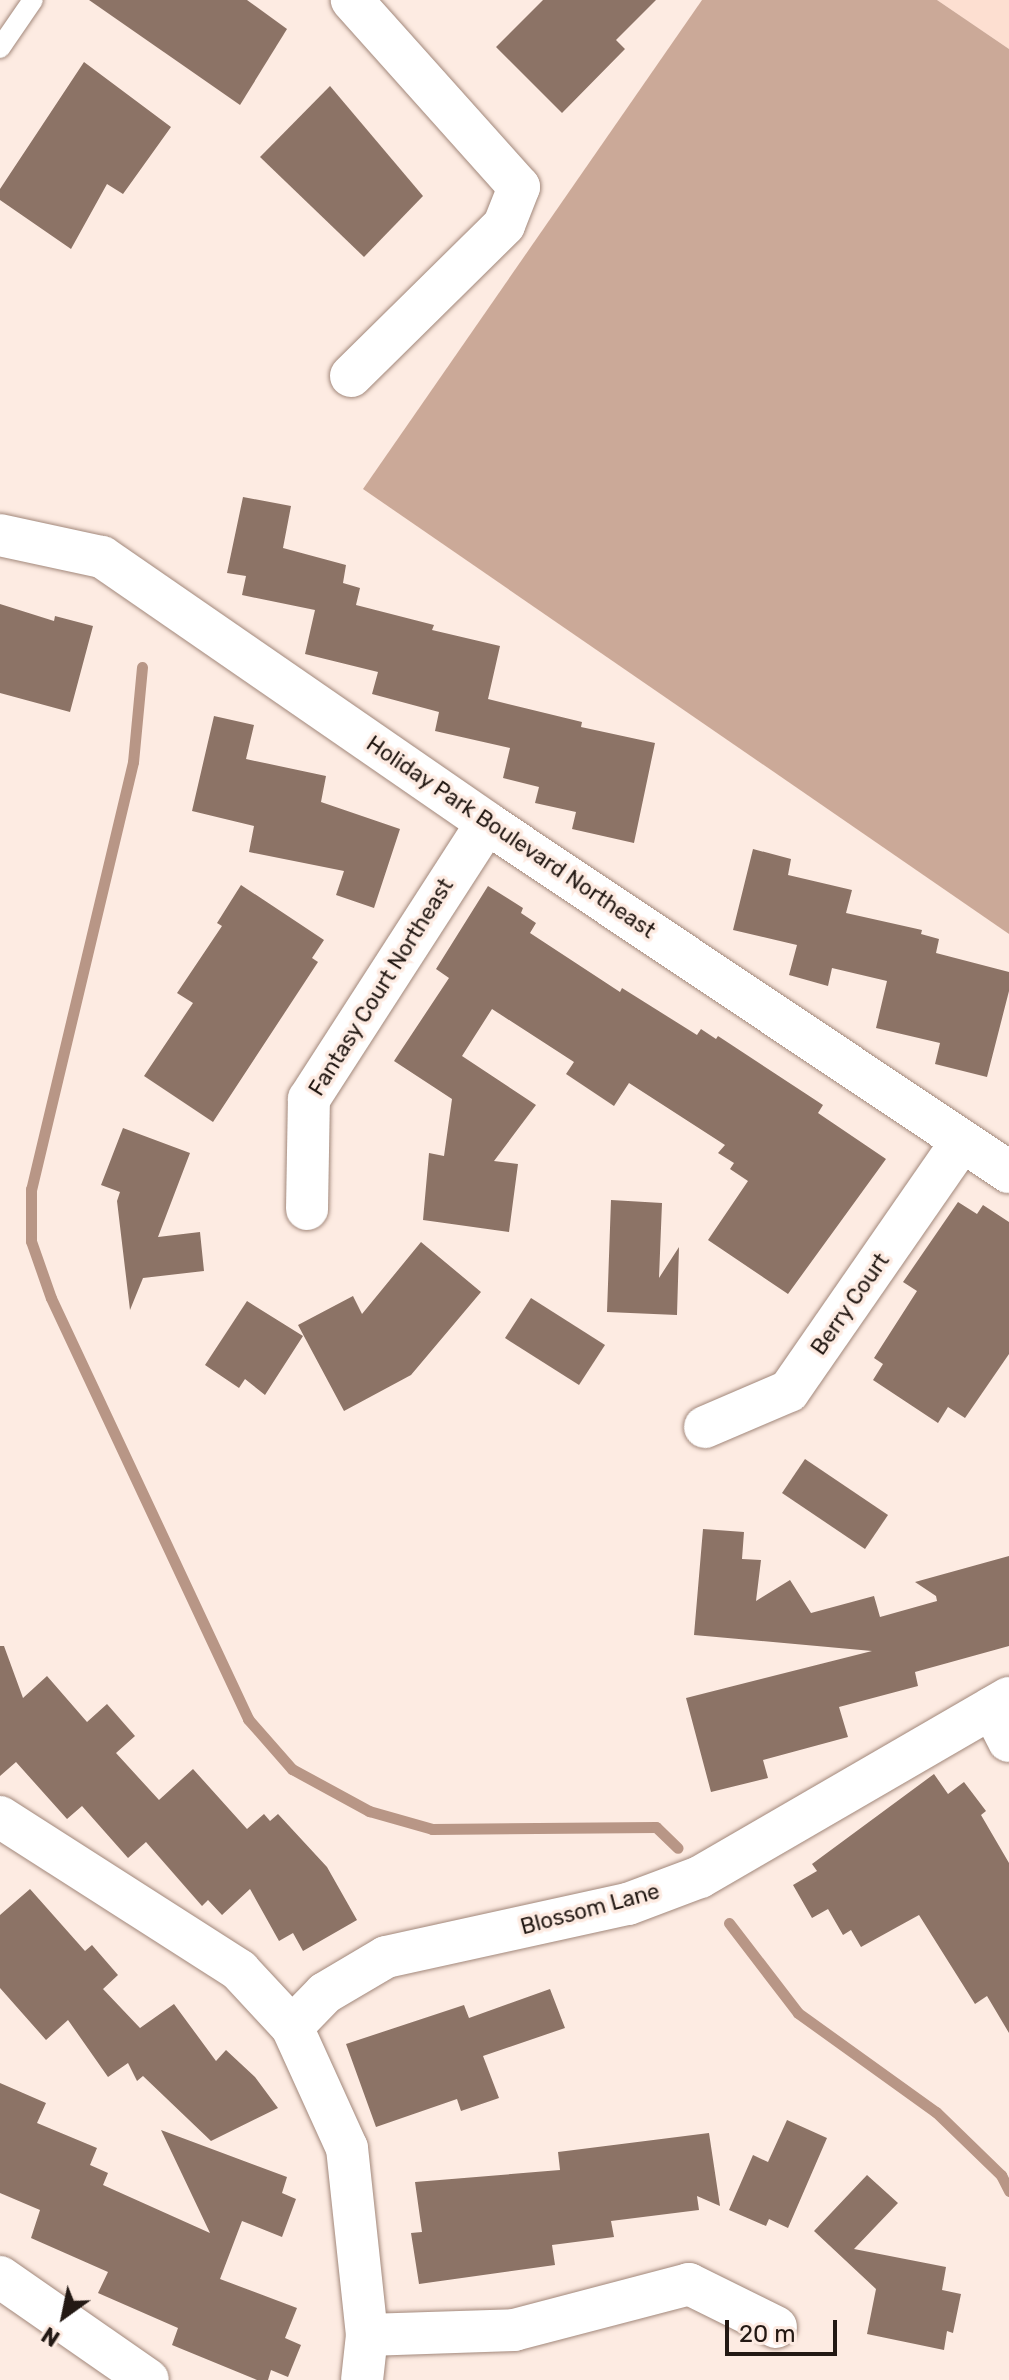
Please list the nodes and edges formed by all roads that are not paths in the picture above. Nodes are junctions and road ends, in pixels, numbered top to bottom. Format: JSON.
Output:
{"nodes":[{"id":1,"x":33,"y":0,"type":"edge"},
{"id":2,"x":352,"y":0,"type":"edge"},
{"id":3,"x":0,"y":48,"type":"edge"},
{"id":4,"x":351,"y":376,"type":"dead end"},
{"id":5,"x":0,"y":535,"type":"edge"},
{"id":6,"x":487,"y":823,"type":"junction"},
{"id":7,"x":962,"y":1141,"type":"junction"},
{"id":8,"x":1009,"y":1172,"type":"edge"},
{"id":9,"x":307,"y":1209,"type":"dead end"},
{"id":10,"x":705,"y":1427,"type":"dead end"},
{"id":11,"x":1003,"y":1716,"type":"edge"},
{"id":12,"x":0,"y":1817,"type":"edge"},
{"id":13,"x":292,"y":2027,"type":"junction"},
{"id":14,"x":0,"y":2277,"type":"edge"},
{"id":15,"x":776,"y":2327,"type":"dead end"},
{"id":16,"x":367,"y":2335,"type":"junction"},
{"id":17,"x":148,"y":2380,"type":"edge"},
{"id":18,"x":362,"y":2380,"type":"edge"}],
"edges":[{"from":1,"to":3,"type":"lane"},
{"from":2,"to":4,"type":"street"},
{"from":5,"to":6,"type":"street","name":"Holiday Park Boulevard Northeast"},
{"from":6,"to":7,"type":"street","name":"Holiday Park Boulevard Northeast"},
{"from":6,"to":9,"type":"street","name":"Fantasy Court Northeast"},
{"from":7,"to":8,"type":"street","name":"Holiday Park Boulevard Northeast"},
{"from":7,"to":10,"type":"street","name":"Berry Court"},
{"from":11,"to":13,"type":"street","name":"Blossom Lane"},
{"from":12,"to":13,"type":"street"},
{"from":13,"to":16,"type":"street"},
{"from":14,"to":17,"type":"street"},
{"from":15,"to":16,"type":"street"},
{"from":16,"to":18,"type":"street"}]}
